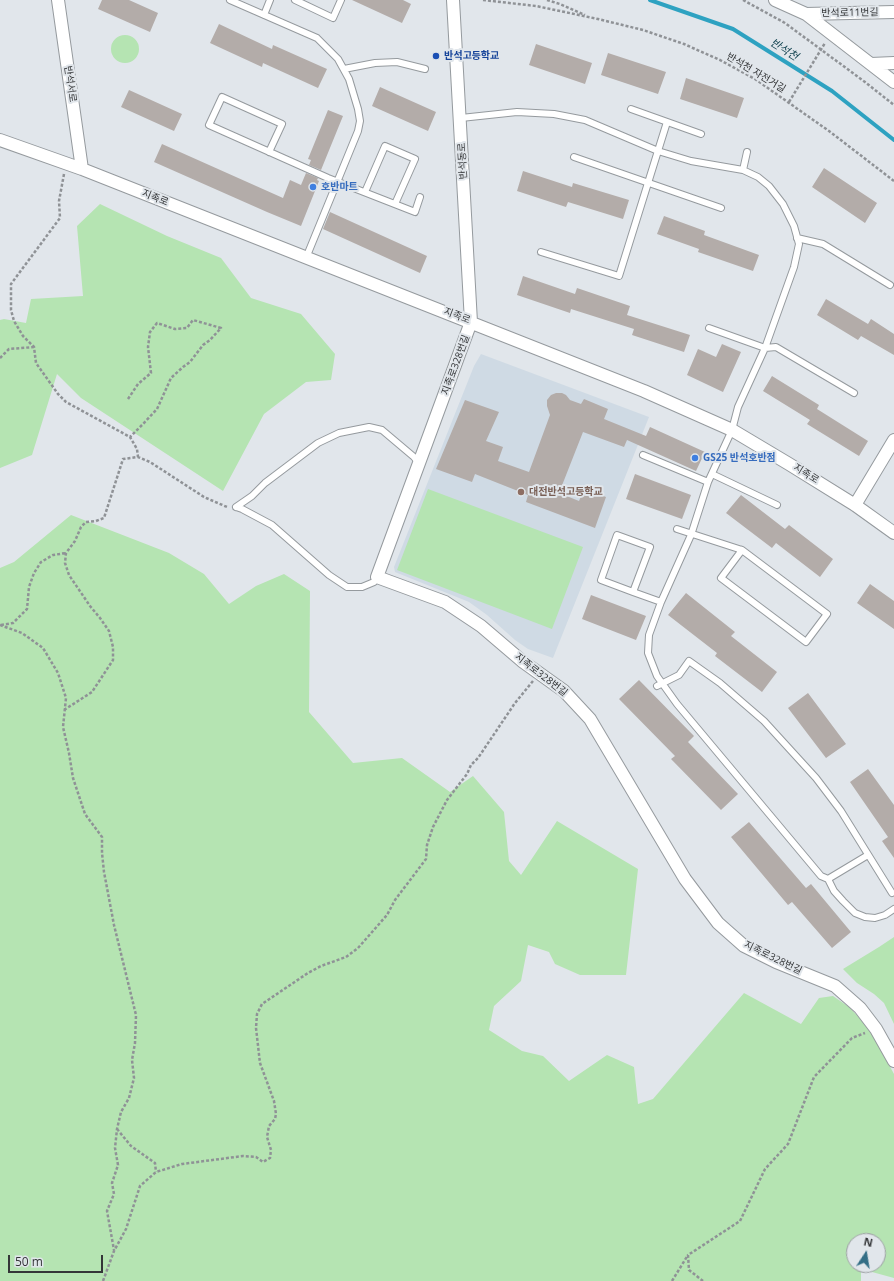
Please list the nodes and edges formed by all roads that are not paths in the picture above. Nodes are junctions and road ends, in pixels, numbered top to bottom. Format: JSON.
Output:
{"nodes":[{"id":1,"x":58,"y":0,"type":"edge"},
{"id":2,"x":230,"y":0,"type":"edge"},
{"id":3,"x":270,"y":0,"type":"edge"},
{"id":4,"x":296,"y":0,"type":"edge"},
{"id":5,"x":340,"y":0,"type":"edge"},
{"id":6,"x":453,"y":0,"type":"edge"},
{"id":7,"x":774,"y":0,"type":"edge"},
{"id":8,"x":887,"y":8,"type":"edge"},
{"id":9,"x":806,"y":14,"type":"junction"},
{"id":10,"x":264,"y":15,"type":"junction"},
{"id":11,"x":894,"y":63,"type":"edge"},
{"id":12,"x":871,"y":64,"type":"junction"},
{"id":13,"x":344,"y":69,"type":"junction"},
{"id":14,"x":426,"y":69,"type":"dead end"},
{"id":15,"x":894,"y":82,"type":"edge"},
{"id":16,"x":631,"y":109,"type":"dead end"},
{"id":17,"x":460,"y":118,"type":"junction"},
{"id":18,"x":667,"y":122,"type":"junction"},
{"id":19,"x":701,"y":134,"type":"dead end"},
{"id":20,"x":0,"y":140,"type":"edge"},
{"id":21,"x":658,"y":151,"type":"junction"},
{"id":22,"x":269,"y":152,"type":"junction"},
{"id":23,"x":747,"y":152,"type":"dead end"},
{"id":24,"x":574,"y":156,"type":"dead end"},
{"id":25,"x":82,"y":169,"type":"junction"},
{"id":26,"x":743,"y":170,"type":"junction"},
{"id":27,"x":337,"y":181,"type":"junction"},
{"id":28,"x":648,"y":182,"type":"junction"},
{"id":29,"x":365,"y":192,"type":"junction"},
{"id":30,"x":420,"y":197,"type":"dead end"},
{"id":31,"x":395,"y":204,"type":"junction"},
{"id":32,"x":721,"y":208,"type":"dead end"},
{"id":33,"x":797,"y":238,"type":"junction"},
{"id":34,"x":541,"y":252,"type":"dead end"},
{"id":35,"x":306,"y":258,"type":"junction"},
{"id":36,"x":890,"y":286,"type":"dead end"},
{"id":37,"x":471,"y":322,"type":"junction"},
{"id":38,"x":709,"y":328,"type":"dead end"},
{"id":39,"x":765,"y":348,"type":"junction"},
{"id":40,"x":854,"y":393,"type":"dead end"},
{"id":41,"x":732,"y":430,"type":"junction"},
{"id":42,"x":894,"y":440,"type":"edge"},
{"id":43,"x":890,"y":454,"type":"edge"},
{"id":44,"x":643,"y":455,"type":"dead end"},
{"id":45,"x":419,"y":464,"type":"junction"},
{"id":46,"x":712,"y":474,"type":"junction"},
{"id":47,"x":708,"y":482,"type":"junction"},
{"id":48,"x":777,"y":505,"type":"dead end"},
{"id":49,"x":855,"y":505,"type":"junction"},
{"id":50,"x":677,"y":529,"type":"dead end"},
{"id":51,"x":894,"y":533,"type":"edge"},
{"id":52,"x":691,"y":535,"type":"junction"},
{"id":53,"x":742,"y":550,"type":"junction"},
{"id":54,"x":377,"y":577,"type":"junction"},
{"id":55,"x":633,"y":592,"type":"junction"},
{"id":56,"x":660,"y":602,"type":"junction"},
{"id":57,"x":660,"y":684,"type":"junction"},
{"id":58,"x":868,"y":854,"type":"junction"},
{"id":59,"x":828,"y":880,"type":"junction"},
{"id":60,"x":892,"y":893,"type":"dead end"},
{"id":61,"x":894,"y":909,"type":"edge"},
{"id":62,"x":894,"y":1062,"type":"edge"}],
"edges":[{"from":1,"to":25,"type":"street","name":"반석서로"},
{"from":2,"to":10,"type":"lane"},
{"from":3,"to":10,"type":"lane"},
{"from":4,"to":5,"type":"lane"},
{"from":6,"to":17,"type":"street","name":"반석동로"},
{"from":7,"to":9,"type":"street","name":"반석로11번길"},
{"from":8,"to":9,"type":"street","name":"반석로11번길"},
{"from":9,"to":12,"type":"street","name":"반석로11번길"},
{"from":10,"to":13,"type":"lane"},
{"from":11,"to":12,"type":"street"},
{"from":12,"to":15,"type":"street","name":"반석로11번길"},
{"from":13,"to":14,"type":"lane"},
{"from":13,"to":27,"type":"lane"},
{"from":16,"to":18,"type":"lane"},
{"from":17,"to":21,"type":"lane"},
{"from":17,"to":37,"type":"street","name":"반석동로"},
{"from":18,"to":19,"type":"lane"},
{"from":18,"to":21,"type":"lane"},
{"from":20,"to":25,"type":"street","name":"지족로"},
{"from":21,"to":26,"type":"lane"},
{"from":21,"to":28,"type":"lane"},
{"from":22,"to":22,"type":"lane"},
{"from":22,"to":27,"type":"lane"},
{"from":23,"to":26,"type":"lane"},
{"from":24,"to":28,"type":"lane"},
{"from":25,"to":35,"type":"street","name":"지족로"},
{"from":26,"to":33,"type":"lane"},
{"from":27,"to":29,"type":"lane"},
{"from":27,"to":35,"type":"lane"},
{"from":28,"to":32,"type":"lane"},
{"from":28,"to":34,"type":"lane"},
{"from":29,"to":31,"type":"lane"},
{"from":29,"to":31,"type":"lane"},
{"from":30,"to":31,"type":"lane"},
{"from":33,"to":36,"type":"lane"},
{"from":33,"to":39,"type":"lane"},
{"from":35,"to":37,"type":"street","name":"지족로"},
{"from":37,"to":41,"type":"street","name":"지족로"},
{"from":37,"to":45,"type":"street","name":"지족로328번길"},
{"from":38,"to":39,"type":"lane"},
{"from":39,"to":40,"type":"lane"},
{"from":39,"to":41,"type":"lane"},
{"from":41,"to":46,"type":"lane"},
{"from":41,"to":49,"type":"street","name":"지족로"},
{"from":42,"to":43,"type":"street"},
{"from":43,"to":49,"type":"street"},
{"from":44,"to":47,"type":"lane"},
{"from":45,"to":54,"type":"street","name":"지족로328번길"},
{"from":45,"to":54,"type":"lane"},
{"from":46,"to":47,"type":"lane"},
{"from":46,"to":48,"type":"lane"},
{"from":47,"to":52,"type":"lane"},
{"from":49,"to":51,"type":"street","name":"지족로"},
{"from":50,"to":52,"type":"lane"},
{"from":52,"to":53,"type":"lane"},
{"from":52,"to":56,"type":"lane"},
{"from":53,"to":53,"type":"lane"},
{"from":54,"to":62,"type":"street","name":"지족로328번길"},
{"from":55,"to":55,"type":"lane"},
{"from":55,"to":56,"type":"lane"},
{"from":56,"to":57,"type":"lane"},
{"from":57,"to":58,"type":"lane"},
{"from":57,"to":59,"type":"lane"},
{"from":58,"to":59,"type":"lane"},
{"from":58,"to":60,"type":"lane"},
{"from":59,"to":61,"type":"lane"}]}
